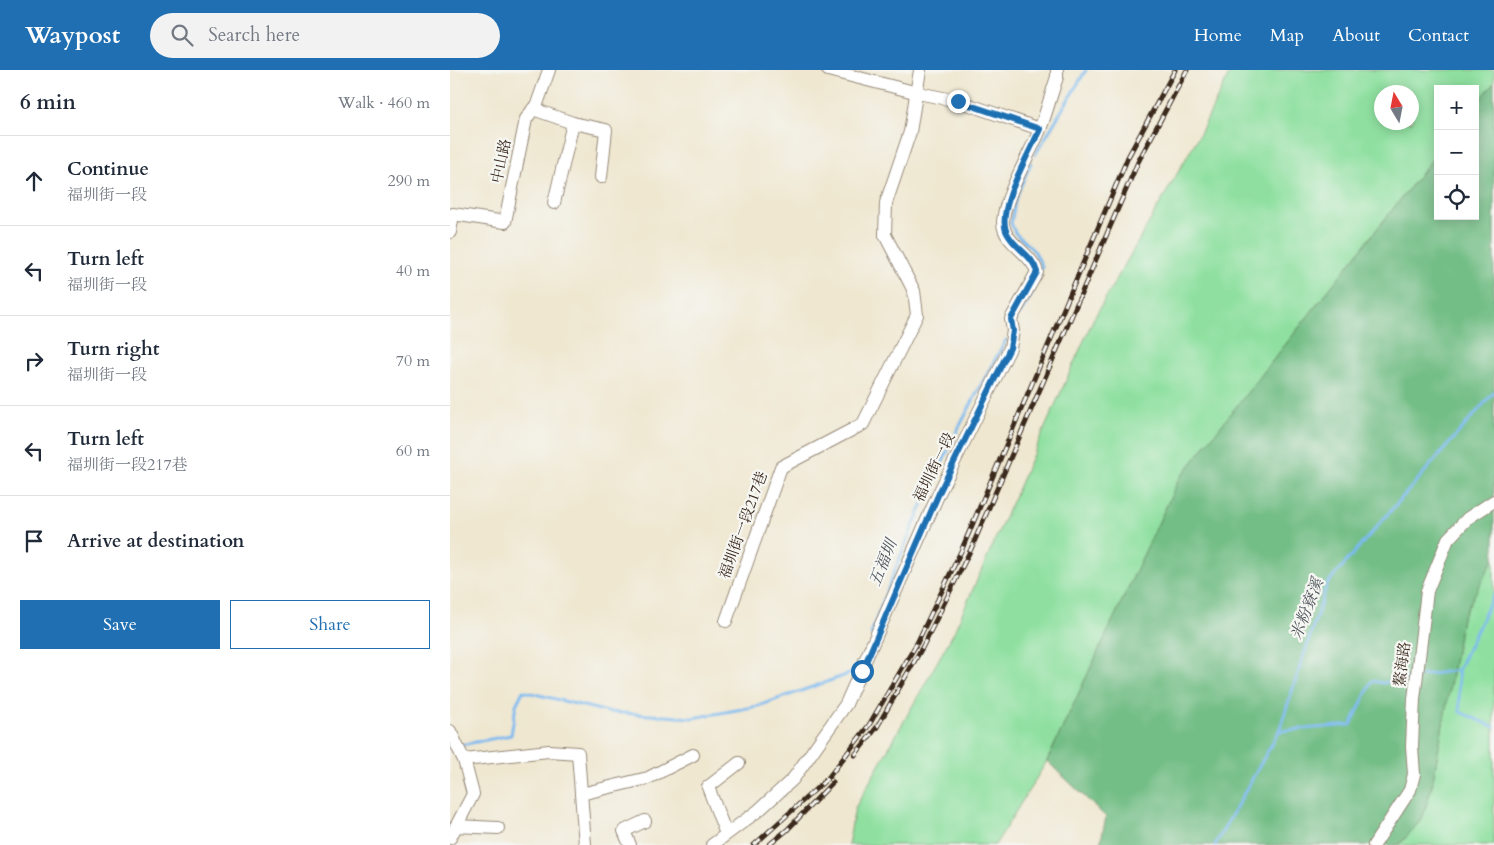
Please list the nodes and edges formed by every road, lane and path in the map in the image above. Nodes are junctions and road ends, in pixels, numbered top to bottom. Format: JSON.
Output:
{"nodes":[{"id":1,"x":549,"y":70,"type":"edge"},
{"id":2,"x":828,"y":70,"type":"edge"},
{"id":3,"x":920,"y":70,"type":"edge"},
{"id":4,"x":1057,"y":70,"type":"edge"},
{"id":5,"x":918,"y":93,"type":"junction"},
{"id":6,"x":533,"y":109,"type":"junction"},
{"id":7,"x":573,"y":123,"type":"junction"},
{"id":8,"x":1040,"y":129,"type":"junction"},
{"id":9,"x":601,"y":177,"type":"dead end"},
{"id":10,"x":554,"y":203,"type":"dead end"},
{"id":11,"x":450,"y":232,"type":"edge"},
{"id":12,"x":1494,"y":501,"type":"edge"},
{"id":13,"x":726,"y":621,"type":"dead end"},
{"id":14,"x":450,"y":731,"type":"edge"},
{"id":15,"x":451,"y":736,"type":"edge"},
{"id":16,"x":693,"y":755,"type":"dead end"},
{"id":17,"x":464,"y":760,"type":"junction"},
{"id":18,"x":739,"y":763,"type":"dead end"},
{"id":19,"x":581,"y":794,"type":"junction"},
{"id":20,"x":645,"y":821,"type":"dead end"},
{"id":21,"x":456,"y":826,"type":"junction"},
{"id":22,"x":498,"y":828,"type":"dead end"},
{"id":23,"x":726,"y":834,"type":"junction"},
{"id":24,"x":450,"y":838,"type":"edge"},
{"id":25,"x":585,"y":845,"type":"edge"},
{"id":26,"x":630,"y":845,"type":"edge"},
{"id":27,"x":712,"y":845,"type":"edge"},
{"id":28,"x":1374,"y":845,"type":"edge"}],
"edges":[{"from":1,"to":6,"type":"lane","name":"中山路"},
{"from":2,"to":5,"type":"lane"},
{"from":3,"to":5,"type":"lane","name":"福圳街一段217巷"},
{"from":4,"to":8,"type":"lane","name":"福圳街一段"},
{"from":5,"to":8,"type":"lane"},
{"from":5,"to":13,"type":"lane","name":"福圳街一段217巷"},
{"from":6,"to":7,"type":"lane"},
{"from":6,"to":11,"type":"lane","name":"中山路"},
{"from":7,"to":9,"type":"lane"},
{"from":7,"to":10,"type":"lane"},
{"from":8,"to":23,"type":"lane","name":"福圳街一段"},
{"from":12,"to":28,"type":"lane","name":"鰲海路"},
{"from":14,"to":15,"type":"lane"},
{"from":15,"to":17,"type":"lane"},
{"from":16,"to":19,"type":"lane"},
{"from":17,"to":19,"type":"lane"},
{"from":17,"to":21,"type":"lane"},
{"from":18,"to":23,"type":"lane"},
{"from":19,"to":25,"type":"lane"},
{"from":20,"to":26,"type":"lane"},
{"from":21,"to":22,"type":"lane"},
{"from":21,"to":24,"type":"lane"},
{"from":23,"to":27,"type":"lane","name":"福圳街一段"}]}
